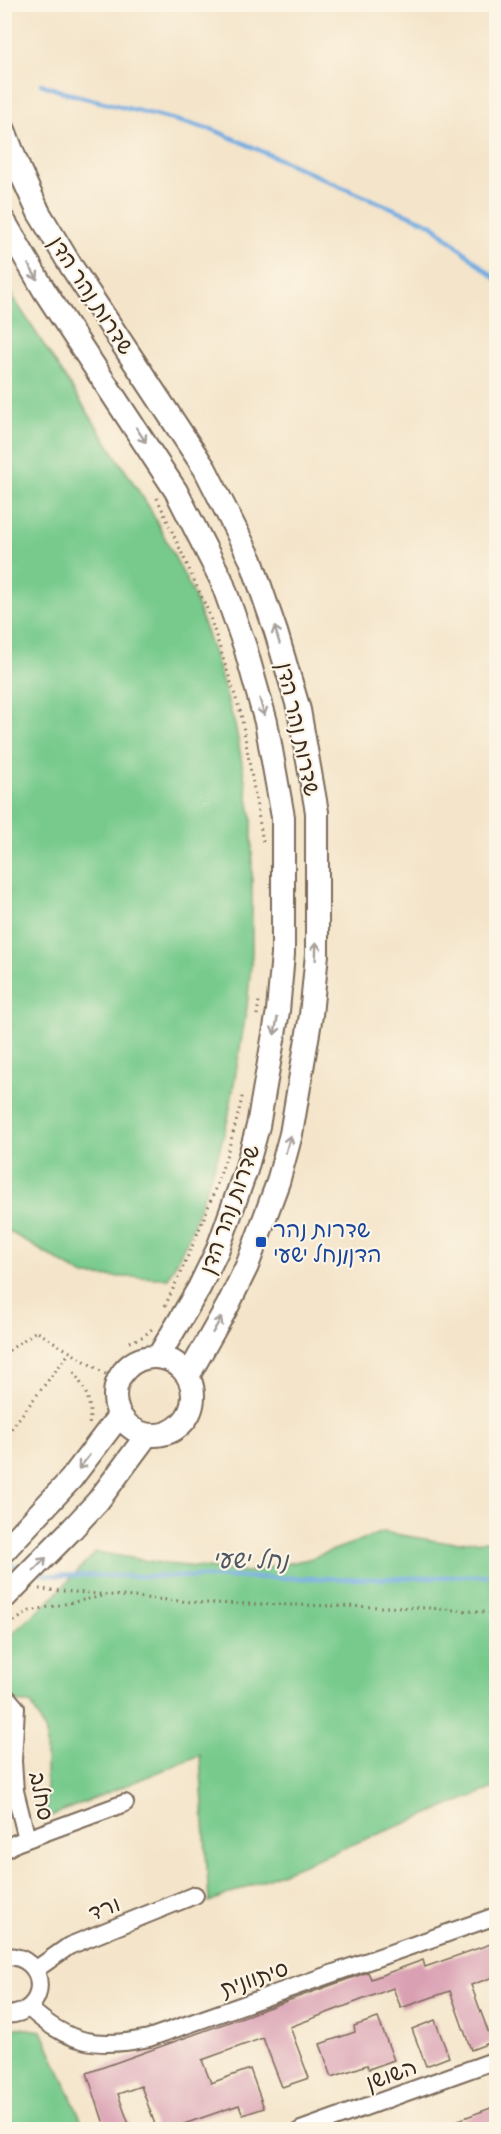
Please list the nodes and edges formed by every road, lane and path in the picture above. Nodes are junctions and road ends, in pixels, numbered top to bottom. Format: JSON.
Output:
{"nodes":[{"id":1,"x":4,"y":130,"type":"edge"},
{"id":2,"x":4,"y":221,"type":"edge"},
{"id":3,"x":155,"y":493,"type":"dead end"},
{"id":4,"x":264,"y":851,"type":"dead end"},
{"id":5,"x":259,"y":999,"type":"dead end"},
{"id":6,"x":256,"y":1019,"type":"dead end"},
{"id":7,"x":245,"y":1084,"type":"dead end"},
{"id":8,"x":161,"y":1315,"type":"dead end"},
{"id":9,"x":156,"y":1325,"type":"dead end"},
{"id":10,"x":130,"y":1342,"type":"dead end"},
{"id":11,"x":70,"y":1352,"type":"junction"},
{"id":12,"x":4,"y":1354,"type":"edge"},
{"id":13,"x":158,"y":1357,"type":"junction"},
{"id":14,"x":74,"y":1372,"type":"dead end"},
{"id":15,"x":188,"y":1376,"type":"junction"},
{"id":16,"x":117,"y":1381,"type":"junction"},
{"id":17,"x":119,"y":1416,"type":"junction"},
{"id":18,"x":88,"y":1431,"type":"dead end"},
{"id":19,"x":147,"y":1435,"type":"junction"},
{"id":20,"x":4,"y":1438,"type":"edge"},
{"id":21,"x":4,"y":1551,"type":"edge"},
{"id":22,"x":39,"y":1589,"type":"dead end"},
{"id":23,"x":108,"y":1595,"type":"junction"},
{"id":24,"x":4,"y":1598,"type":"edge"},
{"id":25,"x":496,"y":1613,"type":"edge"},
{"id":26,"x":4,"y":1628,"type":"edge"},
{"id":27,"x":4,"y":1695,"type":"edge"},
{"id":28,"x":125,"y":1803,"type":"dead end"},
{"id":29,"x":27,"y":1839,"type":"junction"},
{"id":30,"x":4,"y":1850,"type":"edge"},
{"id":31,"x":195,"y":1895,"type":"dead end"},
{"id":32,"x":496,"y":1916,"type":"edge"},
{"id":33,"x":5,"y":1953,"type":"edge"},
{"id":34,"x":35,"y":1970,"type":"junction"},
{"id":35,"x":29,"y":2008,"type":"junction"},
{"id":36,"x":4,"y":2015,"type":"edge"},
{"id":37,"x":496,"y":2060,"type":"edge"},
{"id":38,"x":302,"y":2130,"type":"edge"}],
"edges":[{"from":15,"to":1,"type":"main road","name":"שדרות נהר הדן","one_way":true},
{"from":2,"to":13,"type":"main road","name":"שדרות נהר הדן","one_way":true},
{"from":3,"to":4,"type":"path"},
{"from":5,"to":6,"type":"path"},
{"from":7,"to":8,"type":"path"},
{"from":9,"to":10,"type":"path"},
{"from":11,"to":12,"type":"path"},
{"from":11,"to":16,"type":"path"},
{"from":11,"to":20,"type":"path"},
{"from":13,"to":15,"type":"main road"},
{"from":13,"to":16,"type":"main road"},
{"from":14,"to":18,"type":"path"},
{"from":15,"to":19,"type":"main road"},
{"from":16,"to":17,"type":"main road"},
{"from":17,"to":19,"type":"main road"},
{"from":17,"to":21,"type":"main road","one_way":true},
{"from":24,"to":19,"type":"main road","one_way":true,"bridge":true},
{"from":22,"to":23,"type":"path"},
{"from":23,"to":25,"type":"path"},
{"from":23,"to":26,"type":"path"},
{"from":27,"to":29,"type":"street","name":"סחלב"},
{"from":28,"to":29,"type":"street","name":"סחלב"},
{"from":29,"to":30,"type":"street","name":"סחלב"},
{"from":31,"to":34,"type":"street","name":"ורד"},
{"from":32,"to":35,"type":"street","name":"סיתוונית"},
{"from":33,"to":34,"type":"street"},
{"from":34,"to":35,"type":"street"},
{"from":35,"to":36,"type":"street"},
{"from":37,"to":38,"type":"street","name":"השושן"}]}
